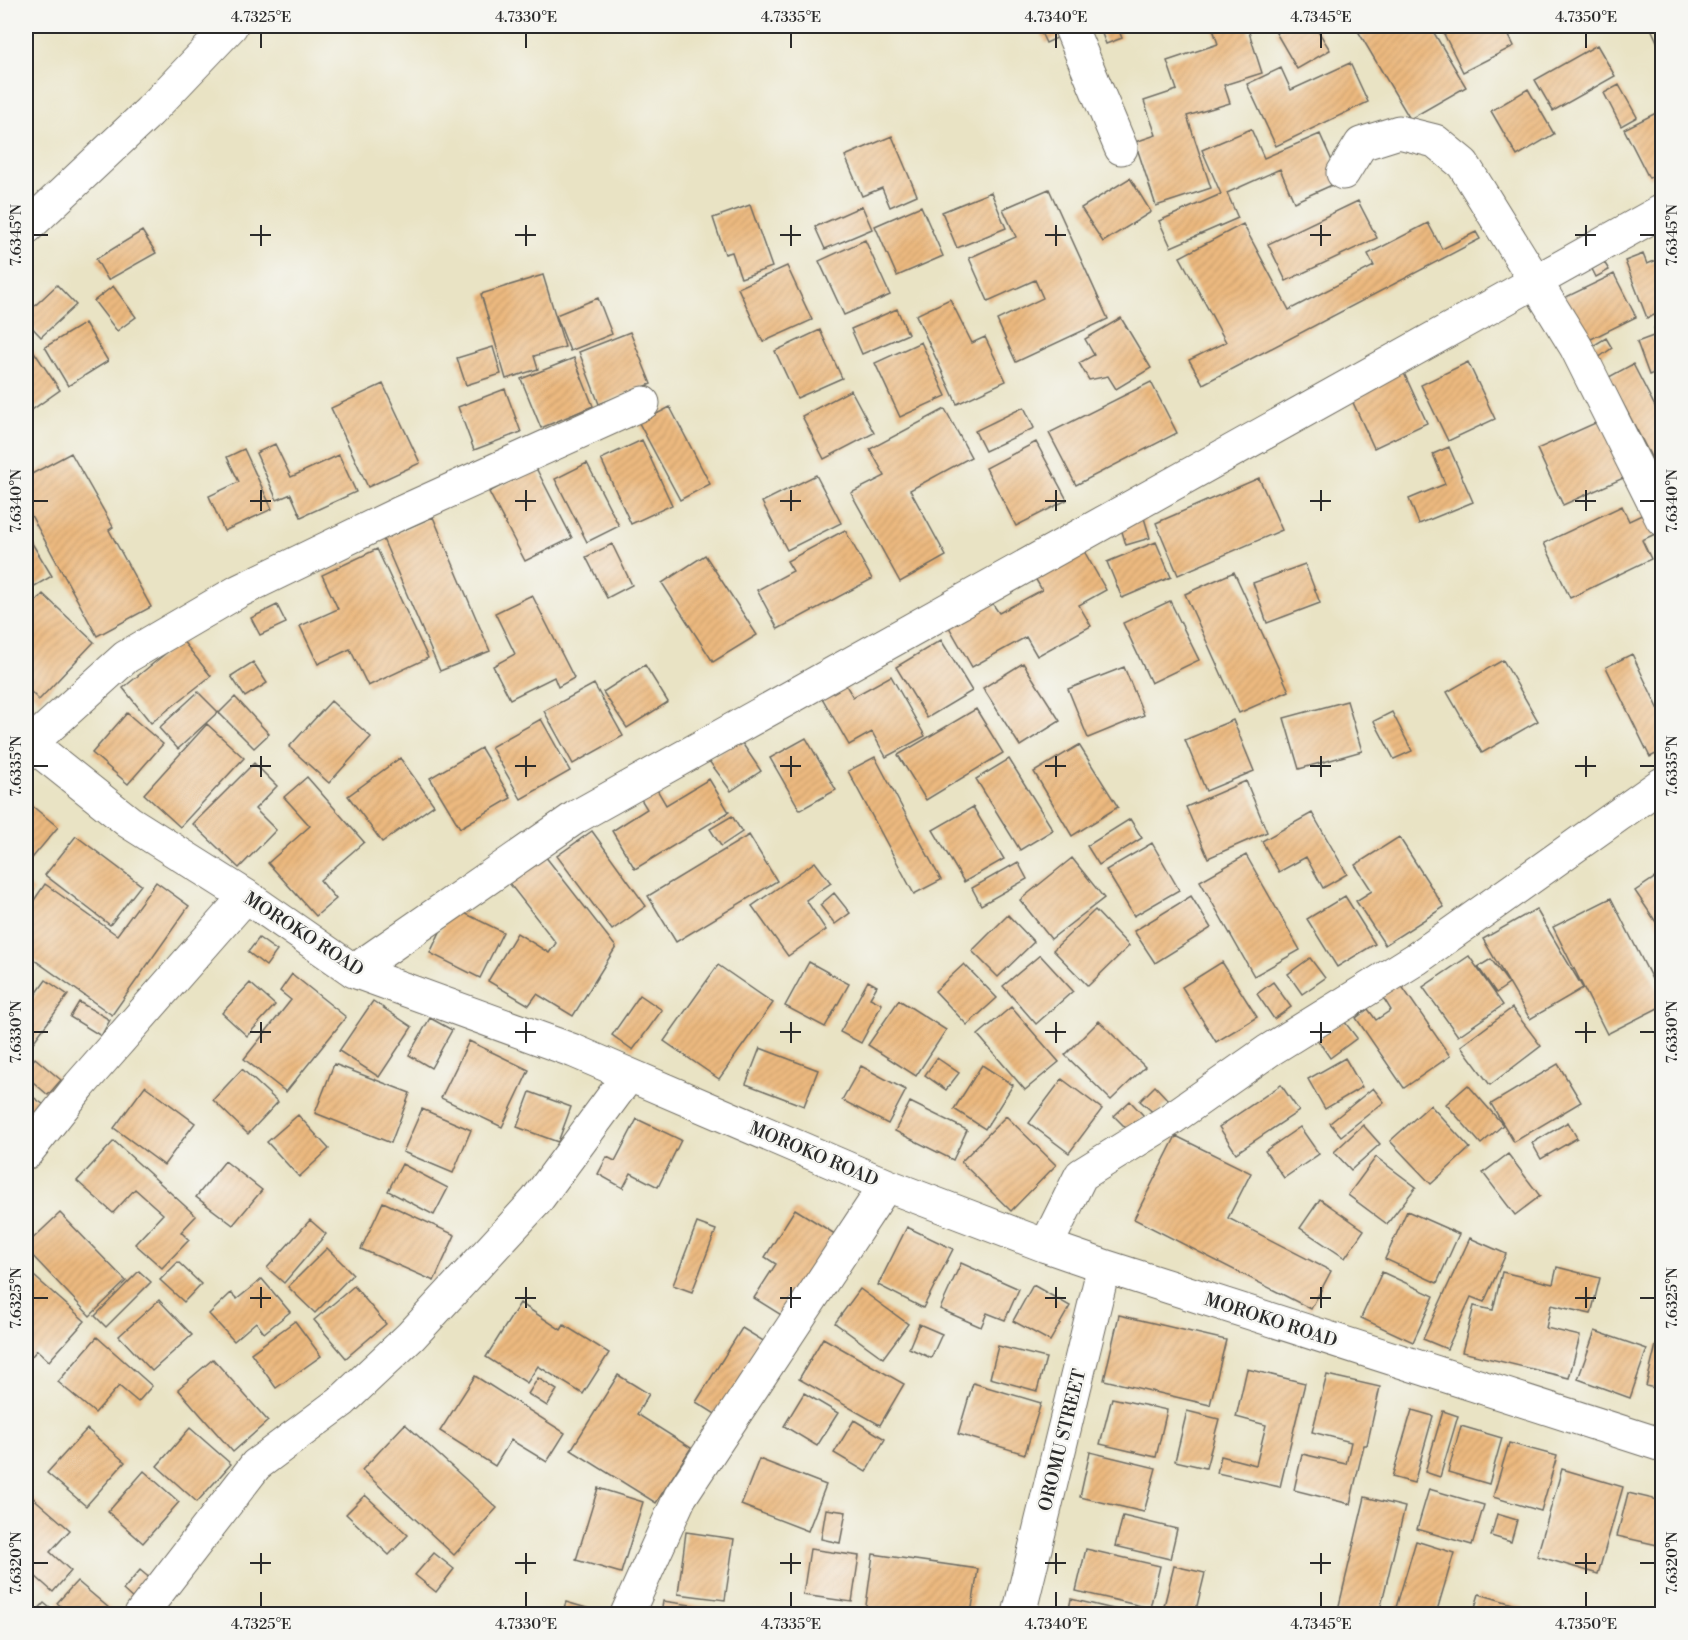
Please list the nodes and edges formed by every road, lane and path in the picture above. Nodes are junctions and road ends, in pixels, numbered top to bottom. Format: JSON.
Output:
{"nodes":[{"id":1,"x":231,"y":26,"type":"edge"},
{"id":2,"x":1070,"y":26,"type":"edge"},
{"id":3,"x":1121,"y":148,"type":"dead end"},
{"id":4,"x":1343,"y":173,"type":"dead end"},
{"id":5,"x":1662,"y":211,"type":"edge"},
{"id":6,"x":26,"y":228,"type":"edge"},
{"id":7,"x":1537,"y":283,"type":"junction"},
{"id":8,"x":643,"y":403,"type":"dead end"},
{"id":9,"x":1662,"y":519,"type":"edge"},
{"id":10,"x":27,"y":743,"type":"edge"},
{"id":11,"x":1662,"y":784,"type":"edge"},
{"id":12,"x":246,"y":896,"type":"junction"},
{"id":13,"x":354,"y":971,"type":"junction"},
{"id":14,"x":629,"y":1075,"type":"junction"},
{"id":15,"x":26,"y":1153,"type":"edge"},
{"id":16,"x":886,"y":1185,"type":"junction"},
{"id":17,"x":1046,"y":1246,"type":"junction"},
{"id":18,"x":1104,"y":1266,"type":"junction"},
{"id":19,"x":1662,"y":1445,"type":"edge"},
{"id":20,"x":141,"y":1614,"type":"edge"},
{"id":21,"x":627,"y":1614,"type":"edge"},
{"id":22,"x":1019,"y":1614,"type":"edge"}],
"edges":[{"from":1,"to":6,"type":"street"},
{"from":2,"to":3,"type":"street"},
{"from":4,"to":7,"type":"street"},
{"from":5,"to":7,"type":"street"},
{"from":7,"to":9,"type":"street"},
{"from":7,"to":13,"type":"street"},
{"from":8,"to":10,"type":"street"},
{"from":10,"to":12,"type":"street","name":"MOROKO ROAD"},
{"from":11,"to":17,"type":"street"},
{"from":12,"to":13,"type":"street","name":"MOROKO ROAD"},
{"from":12,"to":15,"type":"street"},
{"from":13,"to":14,"type":"street","name":"MOROKO ROAD"},
{"from":14,"to":16,"type":"street","name":"MOROKO ROAD"},
{"from":14,"to":20,"type":"street"},
{"from":16,"to":17,"type":"street","name":"MOROKO ROAD"},
{"from":16,"to":21,"type":"street"},
{"from":17,"to":18,"type":"street","name":"MOROKO ROAD"},
{"from":18,"to":19,"type":"street","name":"MOROKO ROAD"},
{"from":18,"to":22,"type":"street","name":"OROMU STREET"}]}
